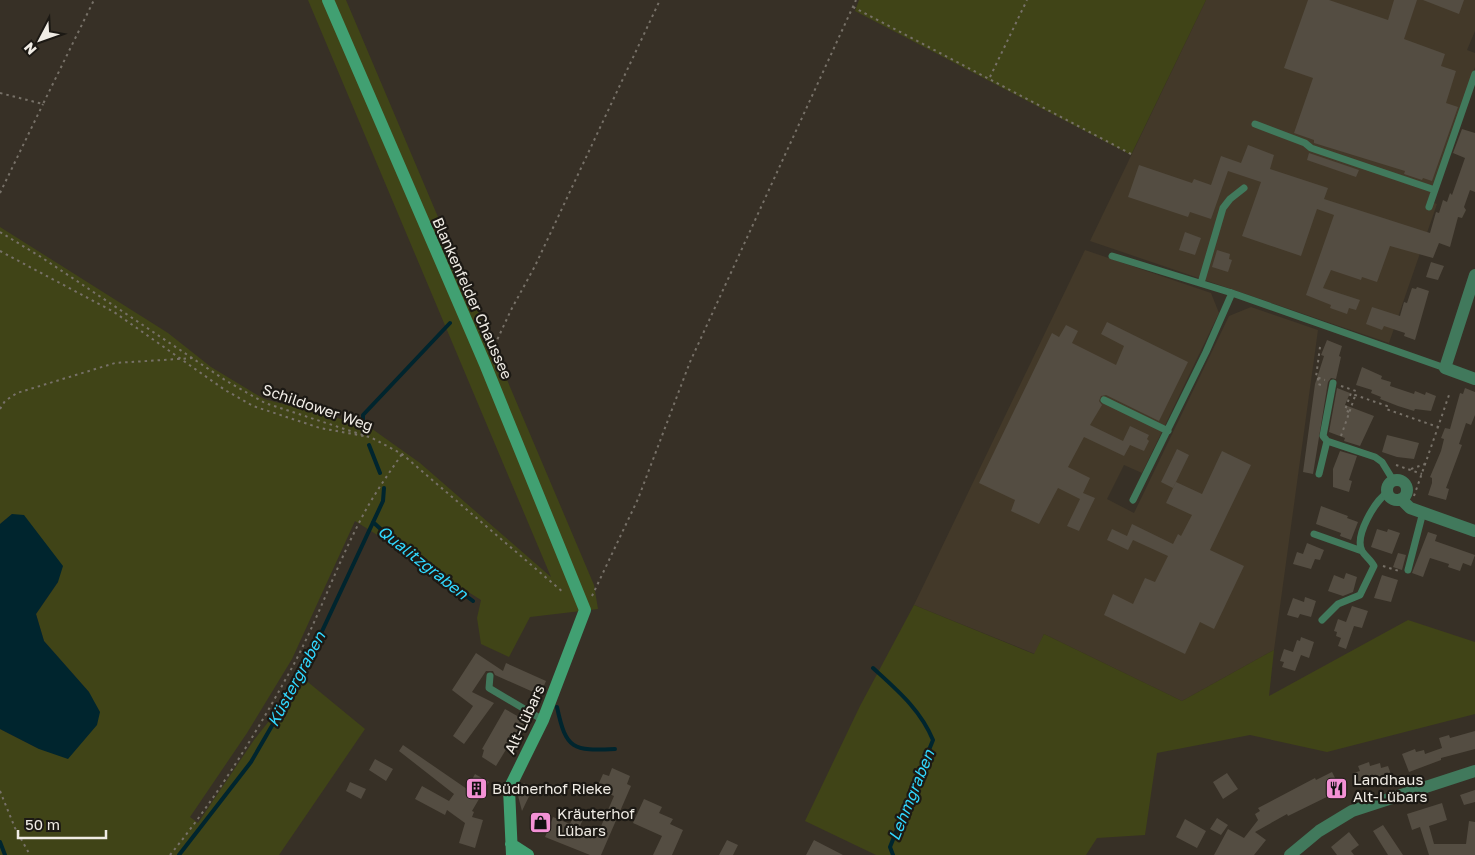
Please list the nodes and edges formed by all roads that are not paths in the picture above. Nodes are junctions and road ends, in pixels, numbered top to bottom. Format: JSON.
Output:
{"nodes":[{"id":1,"x":328,"y":0,"type":"edge"},
{"id":2,"x":1475,"y":74,"type":"edge"},
{"id":3,"x":1255,"y":124,"type":"dead end"},
{"id":4,"x":1244,"y":188,"type":"dead end"},
{"id":5,"x":1435,"y":190,"type":"junction"},
{"id":6,"x":1429,"y":207,"type":"dead end"},
{"id":7,"x":1112,"y":256,"type":"dead end"},
{"id":8,"x":1475,"y":275,"type":"edge"},
{"id":9,"x":1201,"y":283,"type":"junction"},
{"id":10,"x":1232,"y":293,"type":"junction"},
{"id":11,"x":1445,"y":368,"type":"junction"},
{"id":12,"x":1475,"y":379,"type":"edge"},
{"id":13,"x":1333,"y":383,"type":"dead end"},
{"id":14,"x":1104,"y":400,"type":"dead end"},
{"id":15,"x":1168,"y":431,"type":"junction"},
{"id":16,"x":1327,"y":441,"type":"junction"},
{"id":17,"x":1319,"y":474,"type":"dead end"},
{"id":18,"x":1393,"y":480,"type":"junction"},
{"id":19,"x":1388,"y":493,"type":"junction"},
{"id":20,"x":1134,"y":500,"type":"dead end"},
{"id":21,"x":1411,"y":506,"type":"junction"},
{"id":22,"x":1475,"y":531,"type":"edge"},
{"id":23,"x":1314,"y":534,"type":"dead end"},
{"id":24,"x":1362,"y":551,"type":"junction"},
{"id":25,"x":1406,"y":571,"type":"road end"},
{"id":26,"x":585,"y":610,"type":"joint"},
{"id":27,"x":1322,"y":620,"type":"dead end"},
{"id":28,"x":490,"y":676,"type":"dead end"},
{"id":29,"x":543,"y":720,"type":"junction"},
{"id":30,"x":1475,"y":771,"type":"edge"},
{"id":31,"x":512,"y":850,"type":"edge"},
{"id":32,"x":528,"y":855,"type":"edge"},
{"id":33,"x":1290,"y":855,"type":"edge"}],
"edges":[{"from":1,"to":26,"type":"street","name":"Blankenfelder Chaussee"},
{"from":2,"to":5,"type":"lane"},
{"from":3,"to":5,"type":"lane"},
{"from":4,"to":9,"type":"lane"},
{"from":5,"to":6,"type":"lane"},
{"from":7,"to":9,"type":"lane"},
{"from":8,"to":11,"type":"street"},
{"from":9,"to":10,"type":"lane"},
{"from":10,"to":11,"type":"lane"},
{"from":10,"to":15,"type":"lane"},
{"from":11,"to":12,"type":"street"},
{"from":13,"to":16,"type":"lane"},
{"from":14,"to":15,"type":"lane"},
{"from":15,"to":20,"type":"lane"},
{"from":16,"to":17,"type":"lane"},
{"from":16,"to":18,"type":"lane"},
{"from":18,"to":19,"type":"street"},
{"from":18,"to":21,"type":"street"},
{"from":19,"to":21,"type":"street"},
{"from":19,"to":24,"type":"lane"},
{"from":21,"to":22,"type":"street"},
{"from":21,"to":25,"type":"lane"},
{"from":23,"to":24,"type":"lane"},
{"from":24,"to":27,"type":"lane"},
{"from":26,"to":29,"type":"street","name":"Alt-Lübars"},
{"from":28,"to":29,"type":"lane"},
{"from":29,"to":31,"type":"street","name":"Alt-Lübars"},
{"from":30,"to":33,"type":"street"},
{"from":31,"to":32,"type":"street","name":"Alt-Lübars"}]}
